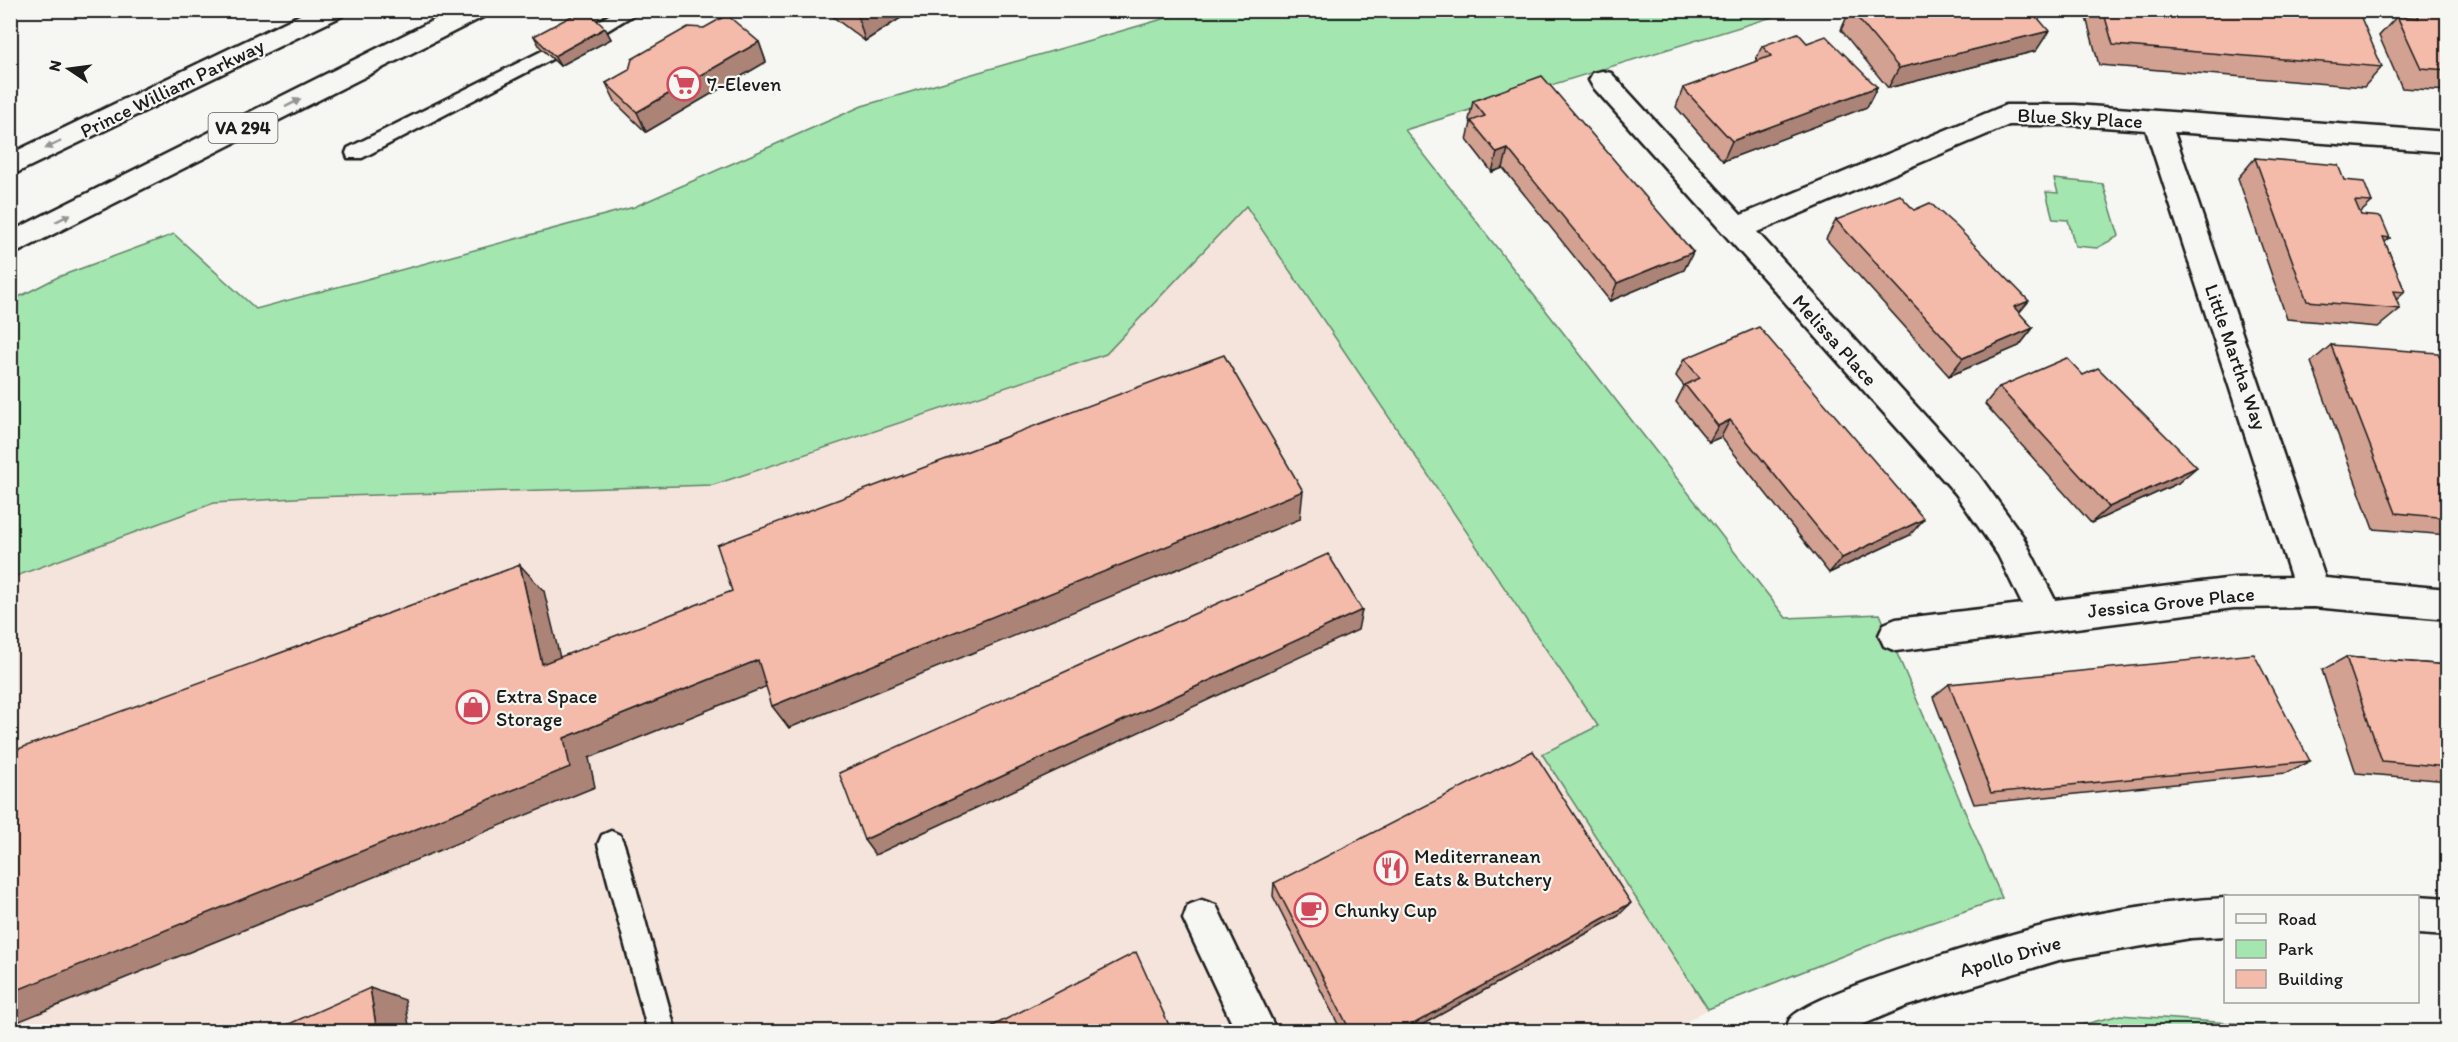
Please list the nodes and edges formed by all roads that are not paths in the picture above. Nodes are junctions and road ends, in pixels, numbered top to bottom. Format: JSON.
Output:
{"nodes":[{"id":1,"x":333,"y":10,"type":"edge"},
{"id":2,"x":476,"y":10,"type":"edge"},
{"id":3,"x":633,"y":10,"type":"edge"},
{"id":4,"x":599,"y":28,"type":"edge"},
{"id":5,"x":548,"y":54,"type":"edge"},
{"id":6,"x":1602,"y":80,"type":"dead end"},
{"id":7,"x":2157,"y":122,"type":"junction"},
{"id":8,"x":2448,"y":142,"type":"edge"},
{"id":9,"x":355,"y":153,"type":"dead end"},
{"id":10,"x":10,"y":166,"type":"edge"},
{"id":11,"x":1735,"y":229,"type":"junction"},
{"id":12,"x":10,"y":245,"type":"edge"},
{"id":13,"x":2313,"y":592,"type":"junction"},
{"id":14,"x":2448,"y":604,"type":"edge"},
{"id":15,"x":2046,"y":616,"type":"junction"},
{"id":16,"x":1896,"y":635,"type":"dead end"},
{"id":17,"x":611,"y":844,"type":"dead end"},
{"id":18,"x":2419,"y":915,"type":"edge"},
{"id":19,"x":2448,"y":916,"type":"edge"},
{"id":20,"x":2224,"y":917,"type":"edge"},
{"id":21,"x":1202,"y":919,"type":"dead end"},
{"id":22,"x":662,"y":1032,"type":"edge"},
{"id":23,"x":1257,"y":1032,"type":"edge"},
{"id":24,"x":1805,"y":1032,"type":"edge"}],
"edges":[{"from":1,"to":10,"type":"main road","name":"Prince William Parkway","one_way":true},
{"from":12,"to":2,"type":"main road","number":"VA 294","one_way":true},
{"from":3,"to":4,"type":"lane"},
{"from":5,"to":9,"type":"lane"},
{"from":6,"to":11,"type":"main road","name":"Melissa Place"},
{"from":7,"to":8,"type":"main road","name":"Blue Sky Place"},
{"from":7,"to":11,"type":"main road","name":"Blue Sky Place"},
{"from":7,"to":13,"type":"main road","name":"Little Martha Way"},
{"from":11,"to":15,"type":"main road","name":"Melissa Place"},
{"from":13,"to":14,"type":"main road","name":"Jessica Grove Place"},
{"from":13,"to":15,"type":"main road","name":"Jessica Grove Place"},
{"from":15,"to":16,"type":"main road","name":"Jessica Grove Place"},
{"from":17,"to":22,"type":"lane"},
{"from":18,"to":19,"type":"main road"},
{"from":20,"to":24,"type":"main road","name":"Apollo Drive"},
{"from":21,"to":23,"type":"main road"}]}
